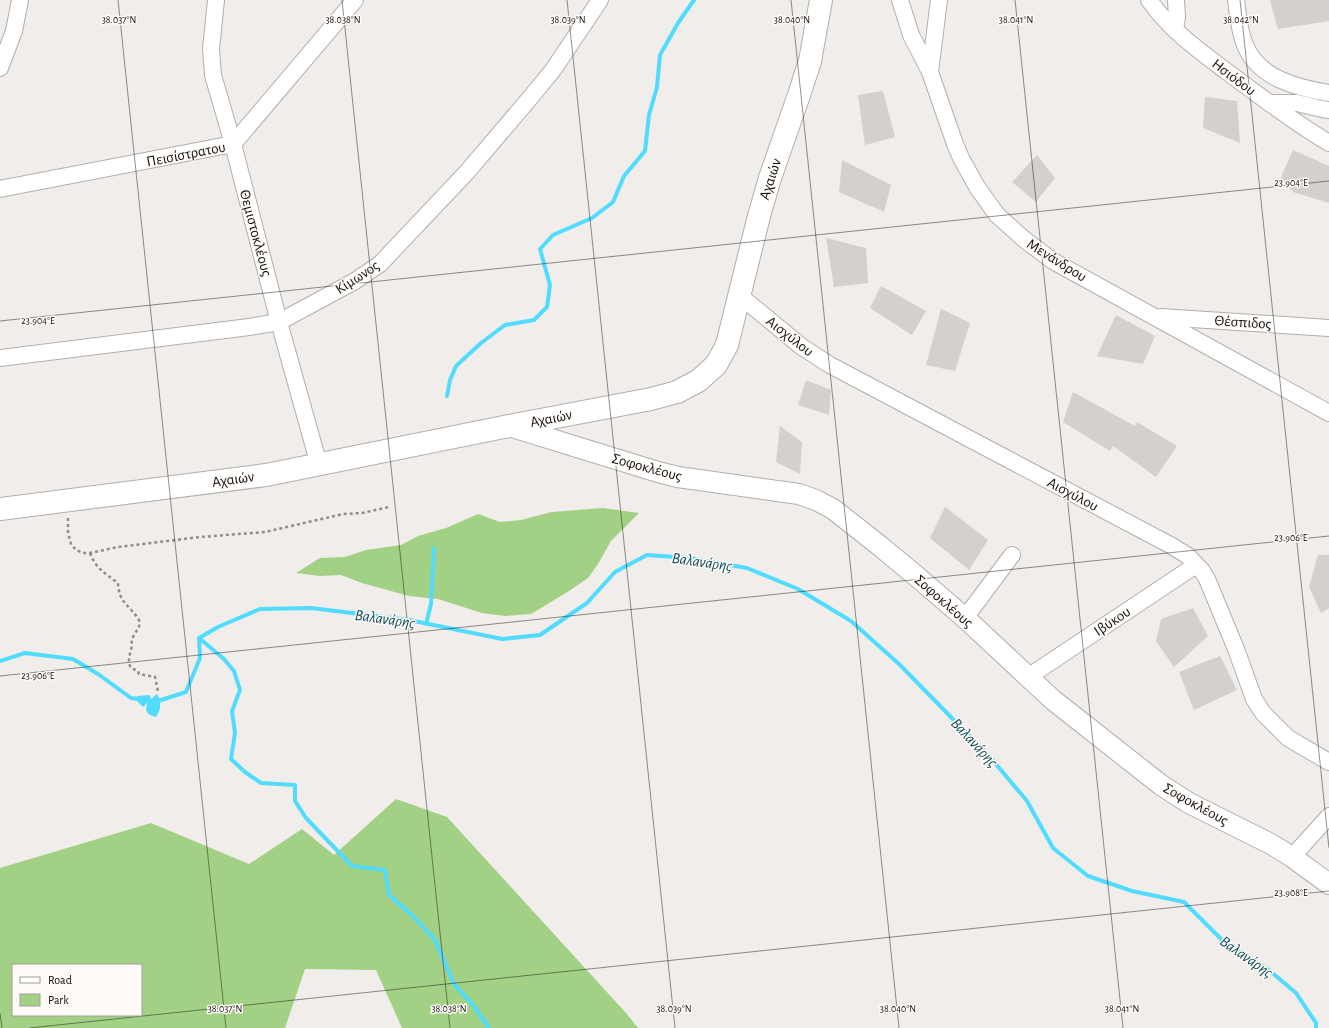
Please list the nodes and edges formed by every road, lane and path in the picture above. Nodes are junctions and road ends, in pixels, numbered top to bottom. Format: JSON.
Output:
{"nodes":[{"id":1,"x":20,"y":0,"type":"edge"},
{"id":2,"x":216,"y":0,"type":"edge"},
{"id":3,"x":355,"y":0,"type":"edge"},
{"id":4,"x":600,"y":0,"type":"edge"},
{"id":5,"x":821,"y":0,"type":"edge"},
{"id":6,"x":900,"y":0,"type":"edge"},
{"id":7,"x":939,"y":0,"type":"edge"},
{"id":8,"x":1149,"y":0,"type":"edge"},
{"id":9,"x":1176,"y":0,"type":"edge"},
{"id":10,"x":1236,"y":0,"type":"edge"},
{"id":11,"x":1175,"y":30,"type":"junction"},
{"id":12,"x":0,"y":68,"type":"edge"},
{"id":13,"x":930,"y":72,"type":"junction"},
{"id":14,"x":1329,"y":92,"type":"edge"},
{"id":15,"x":1269,"y":103,"type":"junction"},
{"id":16,"x":1329,"y":110,"type":"edge"},
{"id":17,"x":1329,"y":143,"type":"edge"},
{"id":18,"x":233,"y":144,"type":"junction"},
{"id":19,"x":0,"y":190,"type":"edge"},
{"id":20,"x":740,"y":295,"type":"junction"},
{"id":21,"x":1157,"y":317,"type":"junction"},
{"id":22,"x":280,"y":322,"type":"junction"},
{"id":23,"x":1329,"y":328,"type":"edge"},
{"id":24,"x":0,"y":358,"type":"edge"},
{"id":25,"x":1329,"y":412,"type":"edge"},
{"id":26,"x":509,"y":426,"type":"junction"},
{"id":27,"x":319,"y":465,"type":"junction"},
{"id":28,"x":76,"y":500,"type":"junction"},
{"id":29,"x":389,"y":507,"type":"dead end"},
{"id":30,"x":0,"y":509,"type":"edge"},
{"id":31,"x":90,"y":553,"type":"junction"},
{"id":32,"x":1012,"y":555,"type":"dead end"},
{"id":33,"x":1196,"y":565,"type":"junction"},
{"id":34,"x":965,"y":618,"type":"junction"},
{"id":35,"x":1028,"y":677,"type":"junction"},
{"id":36,"x":158,"y":692,"type":"dead end"},
{"id":37,"x":1329,"y":762,"type":"edge"},
{"id":38,"x":1329,"y":816,"type":"edge"},
{"id":39,"x":1292,"y":857,"type":"junction"},
{"id":40,"x":1329,"y":884,"type":"edge"}],
"edges":[{"from":1,"to":12,"type":"street"},
{"from":2,"to":18,"type":"street","name":"Θεμιστοκλέους"},
{"from":3,"to":18,"type":"street","name":"Πεισίστρατου"},
{"from":4,"to":22,"type":"street","name":"Κίμωνος"},
{"from":5,"to":20,"type":"main road","name":"Αχαιών"},
{"from":6,"to":13,"type":"street","name":"Μενάνδρου"},
{"from":7,"to":13,"type":"street"},
{"from":8,"to":11,"type":"street","name":"Ησιόδου"},
{"from":9,"to":11,"type":"street"},
{"from":10,"to":14,"type":"street"},
{"from":11,"to":15,"type":"street","name":"Ησιόδου"},
{"from":13,"to":21,"type":"street","name":"Μενάνδρου"},
{"from":15,"to":16,"type":"street"},
{"from":15,"to":17,"type":"street","name":"Ησιόδου"},
{"from":18,"to":19,"type":"street","name":"Πεισίστρατου"},
{"from":18,"to":22,"type":"street","name":"Θεμιστοκλέους"},
{"from":20,"to":26,"type":"main road","name":"Αχαιών"},
{"from":20,"to":33,"type":"street","name":"Αισχύλου"},
{"from":21,"to":23,"type":"street","name":"Θέσπιδος"},
{"from":21,"to":25,"type":"street","name":"Μενάνδρου"},
{"from":22,"to":24,"type":"street","name":"Κίμωνος"},
{"from":22,"to":27,"type":"street","name":"Θεμιστοκλέους"},
{"from":26,"to":27,"type":"main road","name":"Αχαιών"},
{"from":26,"to":34,"type":"street","name":"Σοφοκλέους"},
{"from":27,"to":28,"type":"main road","name":"Αχαιών"},
{"from":28,"to":30,"type":"main road","name":"Αχαιών"},
{"from":28,"to":31,"type":"path"},
{"from":29,"to":31,"type":"path"},
{"from":31,"to":36,"type":"path"},
{"from":32,"to":34,"type":"street"},
{"from":33,"to":35,"type":"street","name":"Ιβύκου"},
{"from":33,"to":37,"type":"street","name":"Αισχύλου"},
{"from":34,"to":35,"type":"street","name":"Σοφοκλέους"},
{"from":35,"to":39,"type":"street","name":"Σοφοκλέους"},
{"from":38,"to":39,"type":"street"},
{"from":39,"to":40,"type":"street","name":"Σοφοκλέους"}]}
